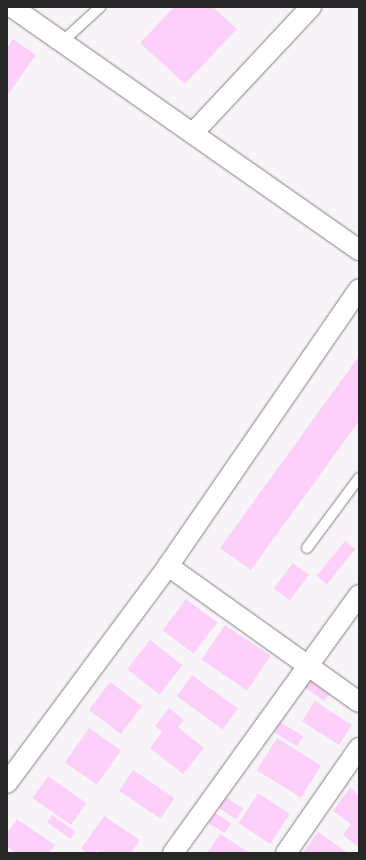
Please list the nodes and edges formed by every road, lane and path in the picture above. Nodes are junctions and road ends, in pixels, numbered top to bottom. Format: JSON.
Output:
{"nodes":[{"id":1,"x":12,"y":7,"type":"edge"},
{"id":2,"x":100,"y":7,"type":"edge"},
{"id":3,"x":311,"y":7,"type":"edge"},
{"id":4,"x":62,"y":42,"type":"junction"},
{"id":5,"x":193,"y":134,"type":"junction"},
{"id":6,"x":359,"y":250,"type":"edge"},
{"id":7,"x":359,"y":289,"type":"edge"},
{"id":8,"x":359,"y":478,"type":"edge"},
{"id":9,"x":307,"y":548,"type":"dead end"},
{"id":10,"x":168,"y":566,"type":"junction"},
{"id":11,"x":359,"y":595,"type":"edge"},
{"id":12,"x":308,"y":666,"type":"junction"},
{"id":13,"x":359,"y":702,"type":"edge"},
{"id":14,"x":359,"y":748,"type":"edge"},
{"id":15,"x":7,"y":783,"type":"edge"},
{"id":16,"x":173,"y":853,"type":"edge"},
{"id":17,"x":286,"y":853,"type":"edge"}],
"edges":[{"from":1,"to":4,"type":"street"},
{"from":2,"to":4,"type":"lane"},
{"from":3,"to":5,"type":"street"},
{"from":4,"to":5,"type":"street"},
{"from":5,"to":6,"type":"street"},
{"from":7,"to":10,"type":"street"},
{"from":8,"to":9,"type":"lane"},
{"from":10,"to":12,"type":"street"},
{"from":10,"to":15,"type":"street"},
{"from":11,"to":12,"type":"street"},
{"from":12,"to":13,"type":"street"},
{"from":12,"to":16,"type":"street"},
{"from":14,"to":17,"type":"street"}]}
